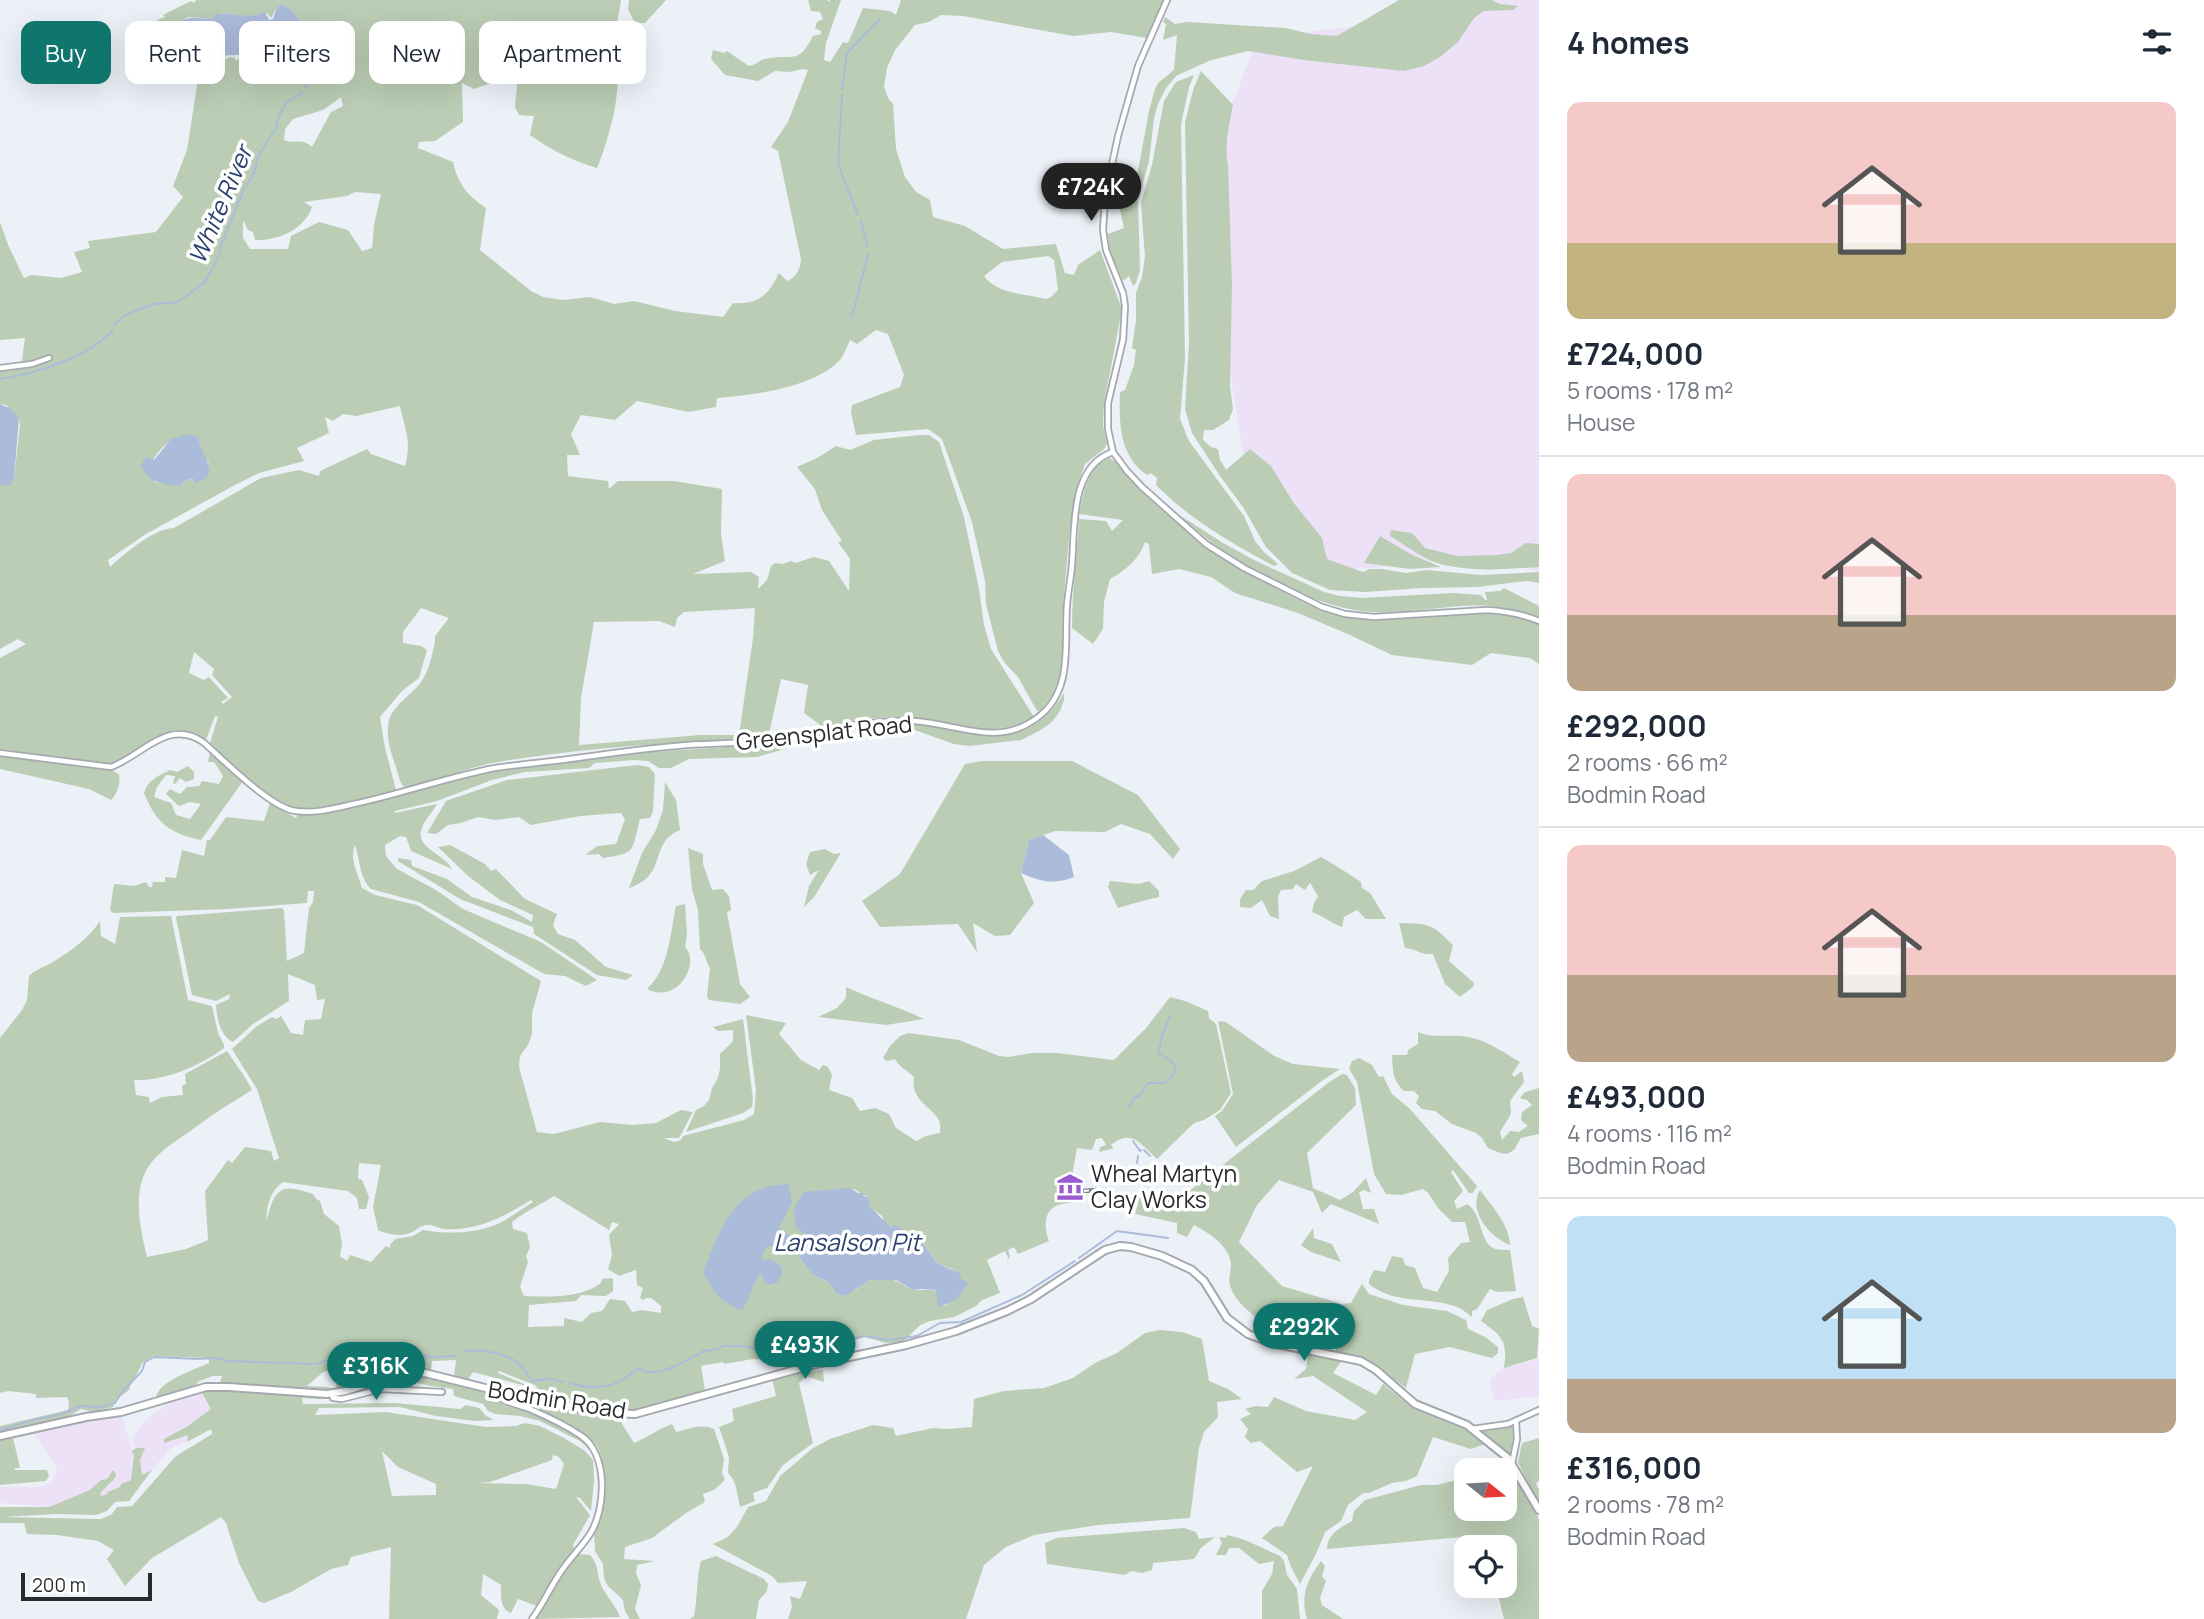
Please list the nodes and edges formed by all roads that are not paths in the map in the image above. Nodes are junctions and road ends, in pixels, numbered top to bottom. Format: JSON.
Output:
{"nodes":[{"id":1,"x":1167,"y":0,"type":"edge"},
{"id":2,"x":49,"y":358,"type":"dead end"},
{"id":3,"x":0,"y":368,"type":"edge"},
{"id":4,"x":1113,"y":452,"type":"junction"},
{"id":5,"x":1539,"y":621,"type":"edge"},
{"id":6,"x":0,"y":753,"type":"edge"},
{"id":7,"x":442,"y":1392,"type":"dead end"},
{"id":8,"x":494,"y":1392,"type":"junction"},
{"id":9,"x":332,"y":1394,"type":"junction"},
{"id":10,"x":1539,"y":1410,"type":"edge"},
{"id":11,"x":1516,"y":1421,"type":"junction"},
{"id":12,"x":1472,"y":1429,"type":"junction"},
{"id":13,"x":0,"y":1436,"type":"edge"},
{"id":14,"x":1507,"y":1458,"type":"edge"},
{"id":15,"x":1513,"y":1458,"type":"edge"},
{"id":16,"x":1517,"y":1473,"type":"edge"},
{"id":17,"x":1539,"y":1510,"type":"edge"},
{"id":18,"x":532,"y":1619,"type":"edge"}],
"edges":[{"from":1,"to":4,"type":"street"},
{"from":2,"to":3,"type":"street"},
{"from":4,"to":5,"type":"street"},
{"from":4,"to":6,"type":"street","name":"Greensplat Road"},
{"from":7,"to":9,"type":"street"},
{"from":8,"to":9,"type":"main road","name":"Bodmin Road"},
{"from":8,"to":12,"type":"main road","name":"Bodmin Road"},
{"from":8,"to":18,"type":"street"},
{"from":9,"to":13,"type":"main road","name":"Bodmin Road"},
{"from":10,"to":11,"type":"street"},
{"from":11,"to":12,"type":"street"},
{"from":11,"to":15,"type":"street"},
{"from":12,"to":14,"type":"main road","name":"Bodmin Road"},
{"from":16,"to":17,"type":"main road","name":"Bodmin Road"}]}
